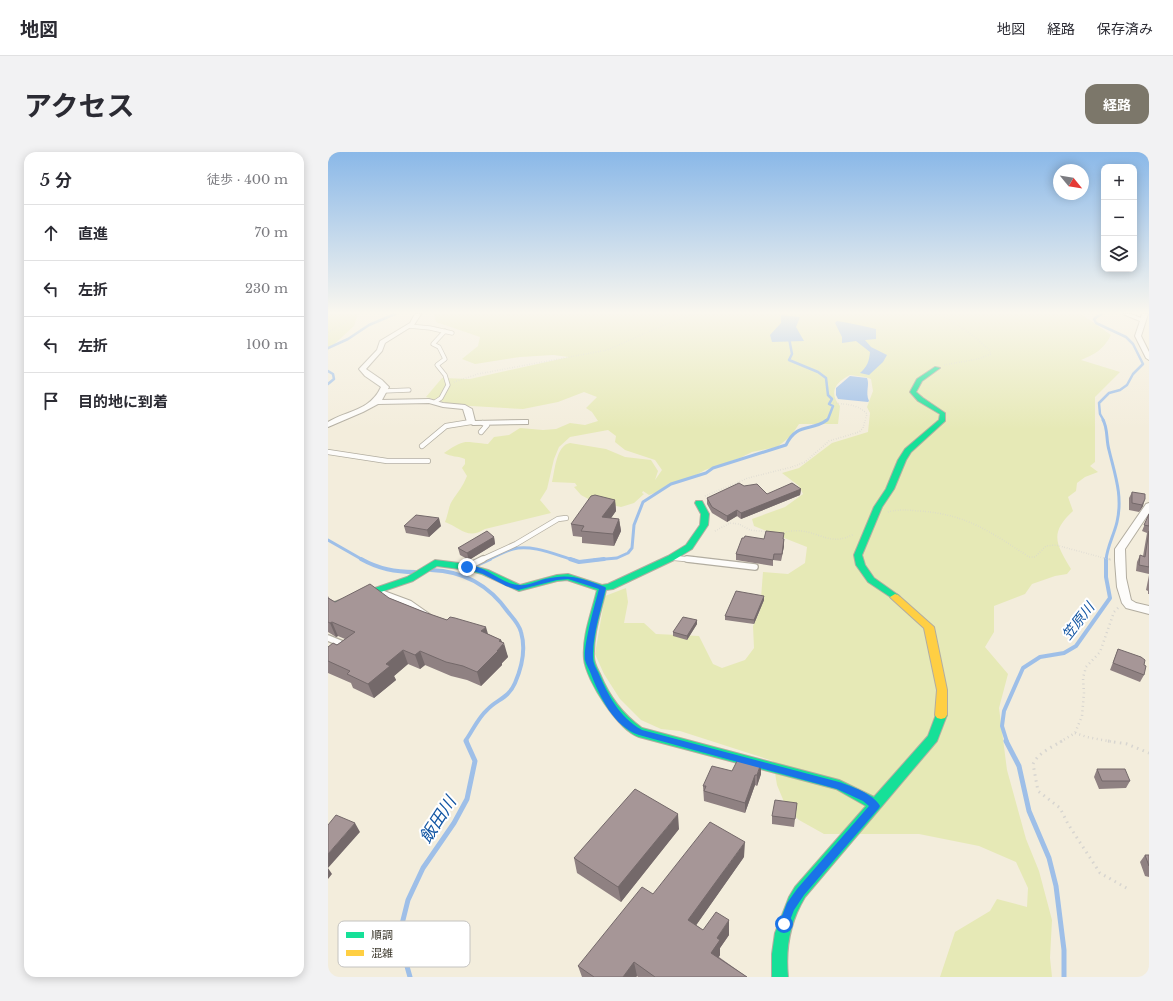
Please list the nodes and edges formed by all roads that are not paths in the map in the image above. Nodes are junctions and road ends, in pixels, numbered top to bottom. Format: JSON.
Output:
{"nodes":[{"id":1,"x":378,"y":352,"type":"edge"},
{"id":2,"x":441,"y":352,"type":"edge"},
{"id":3,"x":937,"y":368,"type":"road end"},
{"id":4,"x":409,"y":390,"type":"dead end"},
{"id":5,"x":384,"y":391,"type":"junction"},
{"id":6,"x":378,"y":402,"type":"junction"},
{"id":7,"x":435,"y":402,"type":"junction"},
{"id":8,"x":471,"y":422,"type":"junction"},
{"id":9,"x":525,"y":422,"type":"dead end"},
{"id":10,"x":483,"y":423,"type":"junction"},
{"id":11,"x":328,"y":425,"type":"edge"},
{"id":12,"x":480,"y":432,"type":"dead end"},
{"id":13,"x":422,"y":446,"type":"dead end"},
{"id":14,"x":328,"y":452,"type":"edge"},
{"id":15,"x":428,"y":461,"type":"dead end"},
{"id":16,"x":699,"y":503,"type":"road end"},
{"id":17,"x":1149,"y":506,"type":"edge"},
{"id":18,"x":566,"y":518,"type":"dead end"},
{"id":19,"x":671,"y":558,"type":"junction"},
{"id":20,"x":467,"y":567,"type":"junction"},
{"id":21,"x":755,"y":567,"type":"dead end"},
{"id":22,"x":602,"y":588,"type":"junction"},
{"id":23,"x":376,"y":591,"type":"junction"},
{"id":24,"x":328,"y":607,"type":"edge"},
{"id":25,"x":1149,"y":610,"type":"edge"},
{"id":26,"x":434,"y":620,"type":"edge"},
{"id":27,"x":328,"y":638,"type":"edge"},
{"id":28,"x":346,"y":646,"type":"edge"},
{"id":29,"x":876,"y":806,"type":"junction"},
{"id":30,"x":780,"y":977,"type":"edge"}],
"edges":[{"from":1,"to":5,"type":"street"},
{"from":2,"to":7,"type":"lane"},
{"from":3,"to":29,"type":"street"},
{"from":4,"to":5,"type":"lane"},
{"from":5,"to":6,"type":"street"},
{"from":6,"to":7,"type":"street"},
{"from":6,"to":11,"type":"street"},
{"from":7,"to":8,"type":"street"},
{"from":8,"to":10,"type":"street"},
{"from":8,"to":13,"type":"lane"},
{"from":9,"to":10,"type":"street"},
{"from":10,"to":12,"type":"lane"},
{"from":14,"to":15,"type":"lane"},
{"from":16,"to":19,"type":"street"},
{"from":17,"to":25,"type":"street"},
{"from":18,"to":20,"type":"lane"},
{"from":19,"to":21,"type":"lane"},
{"from":19,"to":22,"type":"street"},
{"from":20,"to":22,"type":"street"},
{"from":20,"to":23,"type":"street"},
{"from":22,"to":29,"type":"street"},
{"from":23,"to":24,"type":"street"},
{"from":23,"to":26,"type":"street"},
{"from":27,"to":28,"type":"lane"},
{"from":29,"to":30,"type":"street"}]}
